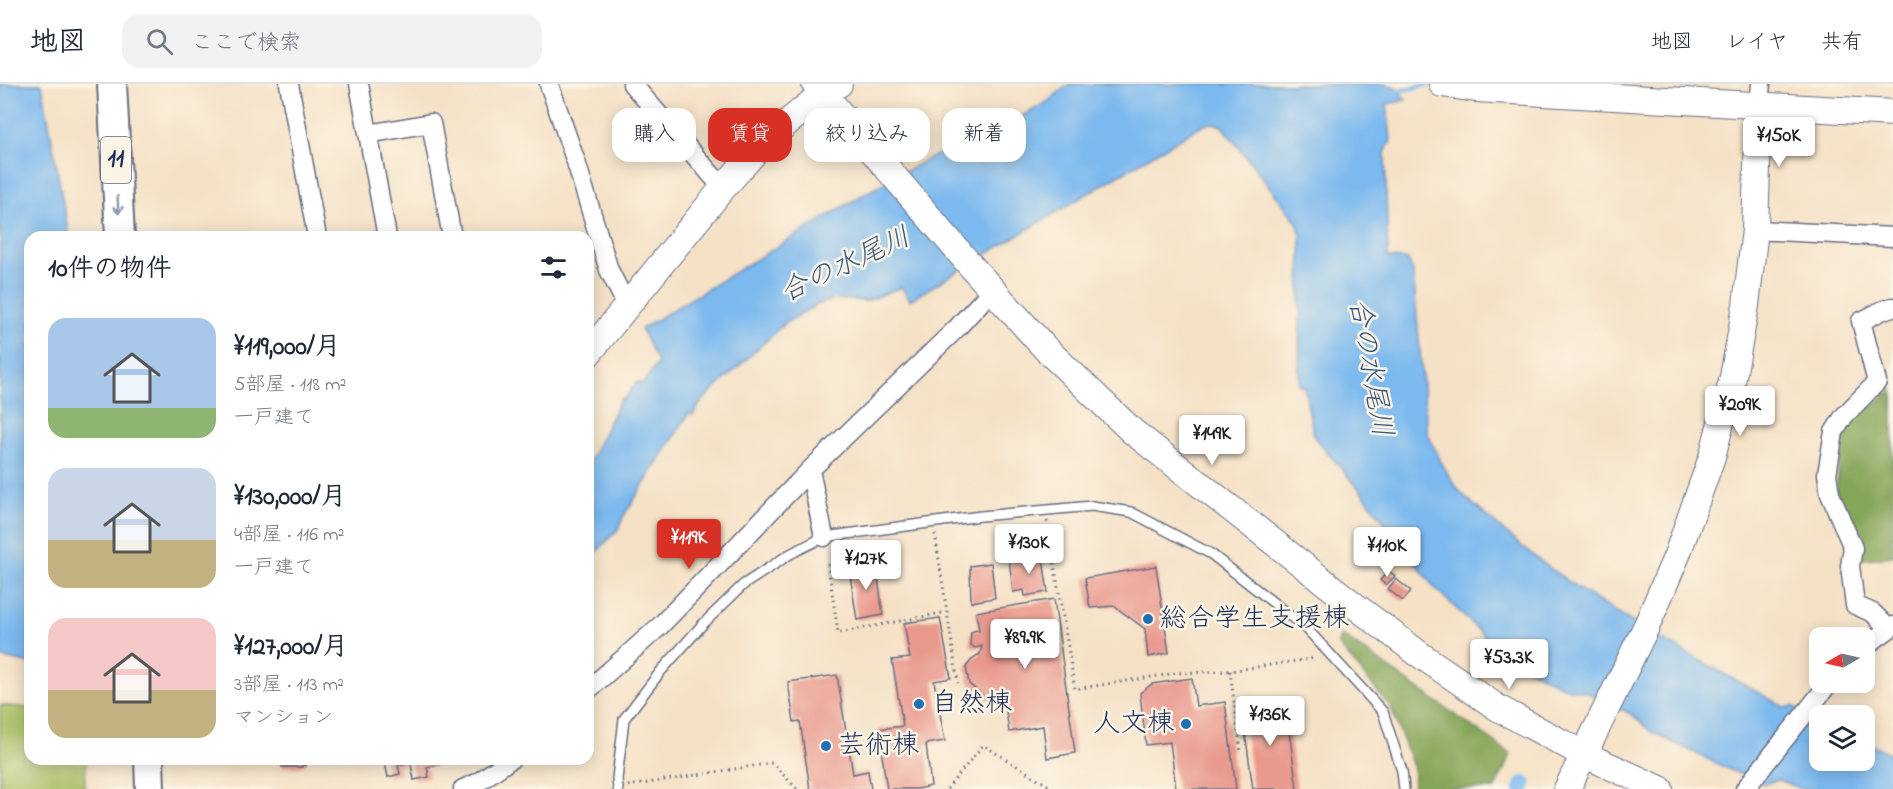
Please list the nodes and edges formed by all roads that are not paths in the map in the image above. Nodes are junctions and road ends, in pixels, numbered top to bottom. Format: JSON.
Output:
{"nodes":[{"id":1,"x":93,"y":84,"type":"edge"},
{"id":2,"x":112,"y":84,"type":"edge"},
{"id":3,"x":289,"y":84,"type":"edge"},
{"id":4,"x":359,"y":84,"type":"edge"},
{"id":5,"x":549,"y":84,"type":"edge"},
{"id":6,"x":632,"y":84,"type":"edge"},
{"id":7,"x":1442,"y":84,"type":"edge"},
{"id":8,"x":826,"y":87,"type":"edge"},
{"id":9,"x":1760,"y":94,"type":"edge"},
{"id":10,"x":1893,"y":113,"type":"edge"},
{"id":11,"x":368,"y":134,"type":"junction"},
{"id":12,"x":723,"y":188,"type":"junction"},
{"id":13,"x":1755,"y":230,"type":"junction"},
{"id":14,"x":100,"y":231,"type":"edge"},
{"id":15,"x":120,"y":231,"type":"edge"},
{"id":16,"x":316,"y":231,"type":"edge"},
{"id":17,"x":386,"y":231,"type":"edge"},
{"id":18,"x":451,"y":231,"type":"edge"},
{"id":19,"x":1893,"y":237,"type":"edge"},
{"id":20,"x":993,"y":289,"type":"junction"},
{"id":21,"x":627,"y":306,"type":"junction"},
{"id":22,"x":1893,"y":307,"type":"edge"},
{"id":23,"x":594,"y":347,"type":"edge"},
{"id":24,"x":810,"y":470,"type":"junction"},
{"id":25,"x":824,"y":537,"type":"junction"},
{"id":26,"x":1891,"y":627,"type":"edge"},
{"id":27,"x":1875,"y":639,"type":"edge"},
{"id":28,"x":594,"y":685,"type":"edge"},
{"id":29,"x":1821,"y":693,"type":"edge"},
{"id":30,"x":1583,"y":754,"type":"junction"},
{"id":31,"x":129,"y":765,"type":"edge"},
{"id":32,"x":149,"y":765,"type":"edge"},
{"id":33,"x":502,"y":765,"type":"edge"},
{"id":34,"x":618,"y":788,"type":"edge"},
{"id":35,"x":130,"y":789,"type":"edge"},
{"id":36,"x":150,"y":789,"type":"edge"},
{"id":37,"x":464,"y":789,"type":"edge"},
{"id":38,"x":1404,"y":789,"type":"edge"},
{"id":39,"x":1567,"y":789,"type":"edge"},
{"id":40,"x":1660,"y":789,"type":"edge"},
{"id":41,"x":1745,"y":789,"type":"edge"}],
"edges":[{"from":1,"to":14,"type":"main road","number":"11"},
{"from":2,"to":15,"type":"main road","number":"11","one_way":true},
{"from":3,"to":16,"type":"street"},
{"from":4,"to":11,"type":"street"},
{"from":5,"to":21,"type":"street"},
{"from":6,"to":12,"type":"street"},
{"from":7,"to":9,"type":"street"},
{"from":8,"to":12,"type":"street"},
{"from":8,"to":20,"type":"street"},
{"from":9,"to":10,"type":"street"},
{"from":9,"to":13,"type":"street"},
{"from":11,"to":17,"type":"street"},
{"from":11,"to":18,"type":"street"},
{"from":12,"to":21,"type":"street"},
{"from":13,"to":19,"type":"street"},
{"from":13,"to":30,"type":"street"},
{"from":20,"to":24,"type":"street"},
{"from":20,"to":30,"type":"street"},
{"from":21,"to":23,"type":"street"},
{"from":22,"to":26,"type":"street"},
{"from":24,"to":25,"type":"street"},
{"from":24,"to":28,"type":"street"},
{"from":25,"to":34,"type":"lane"},
{"from":25,"to":38,"type":"lane"},
{"from":26,"to":27,"type":"street"},
{"from":29,"to":41,"type":"street"},
{"from":30,"to":39,"type":"street"},
{"from":30,"to":40,"type":"street"},
{"from":31,"to":35,"type":"main road"},
{"from":32,"to":36,"type":"main road"},
{"from":33,"to":37,"type":"street"}]}
